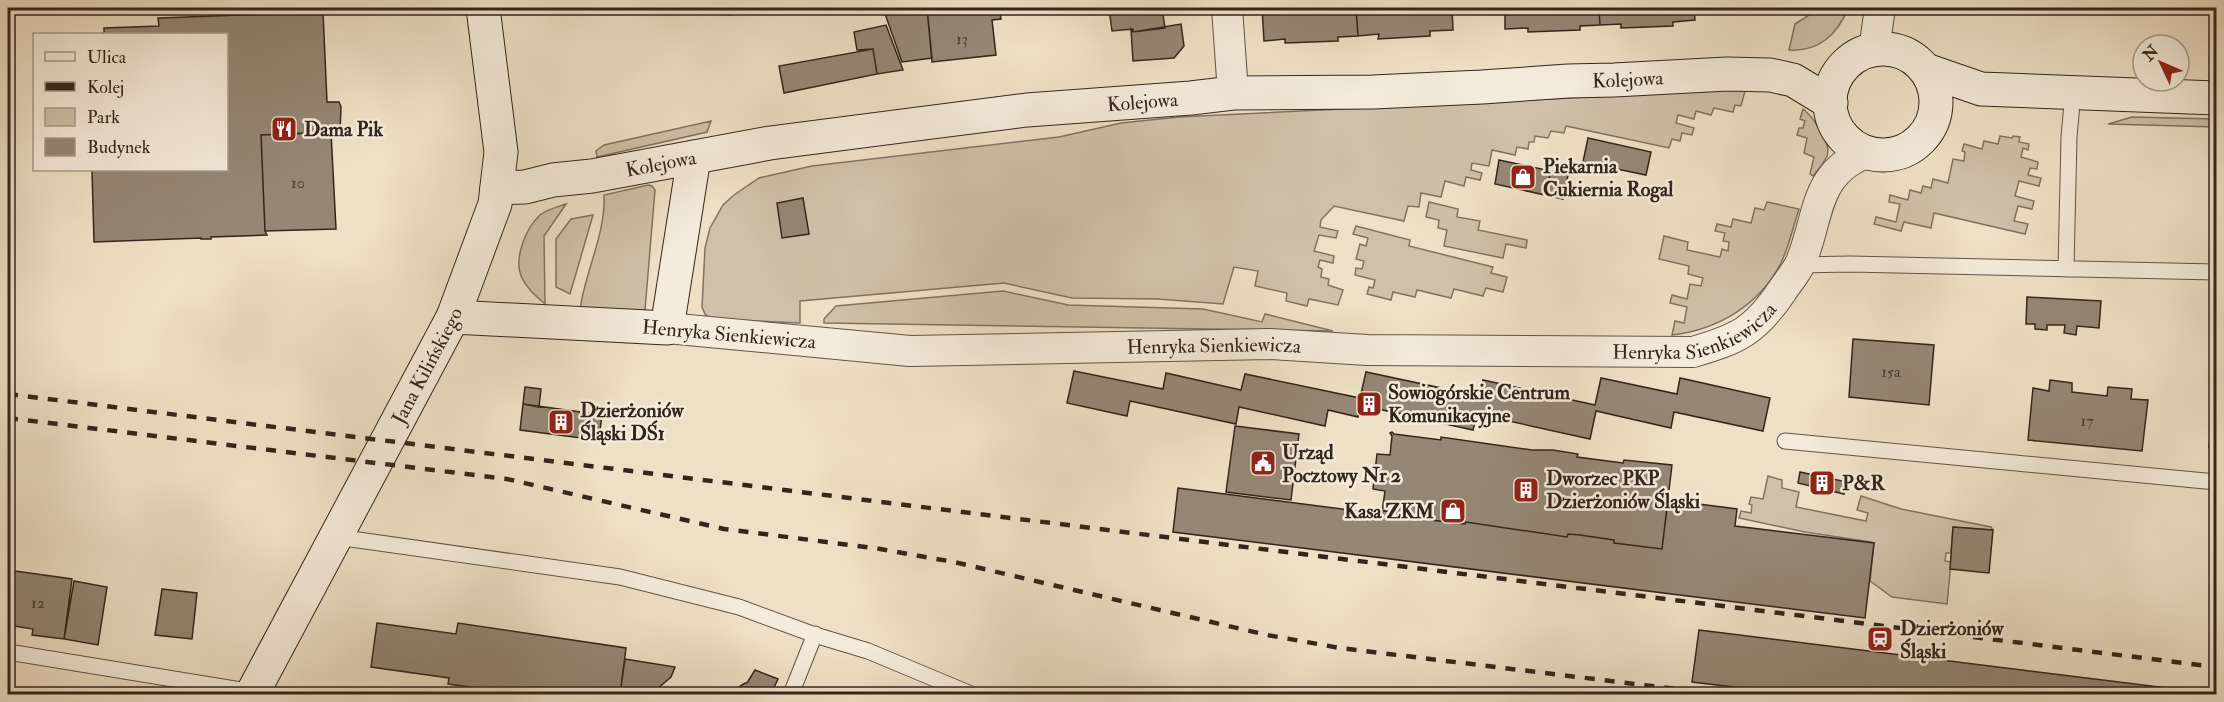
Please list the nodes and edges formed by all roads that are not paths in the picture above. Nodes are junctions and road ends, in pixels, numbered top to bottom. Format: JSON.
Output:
{"nodes":[{"id":1,"x":483,"y":8,"type":"edge"},
{"id":2,"x":1227,"y":8,"type":"edge"},
{"id":3,"x":1880,"y":8,"type":"edge"},
{"id":4,"x":1874,"y":50,"type":"junction"},
{"id":5,"x":1926,"y":70,"type":"junction"},
{"id":6,"x":1835,"y":88,"type":"junction"},
{"id":7,"x":1981,"y":89,"type":"junction"},
{"id":8,"x":2073,"y":92,"type":"junction"},
{"id":9,"x":1233,"y":93,"type":"junction"},
{"id":10,"x":2217,"y":98,"type":"edge"},
{"id":11,"x":1936,"y":101,"type":"junction"},
{"id":12,"x":1869,"y":152,"type":"junction"},
{"id":13,"x":694,"y":157,"type":"junction"},
{"id":14,"x":497,"y":188,"type":"junction"},
{"id":15,"x":1799,"y":265,"type":"junction"},
{"id":16,"x":2066,"y":269,"type":"junction"},
{"id":17,"x":2217,"y":273,"type":"edge"},
{"id":18,"x":453,"y":317,"type":"junction"},
{"id":19,"x":667,"y":328,"type":"junction"},
{"id":20,"x":1785,"y":441,"type":"dead end"},
{"id":21,"x":2217,"y":482,"type":"edge"},
{"id":22,"x":337,"y":537,"type":"junction"},
{"id":23,"x":815,"y":634,"type":"junction"},
{"id":24,"x":8,"y":652,"type":"edge"},
{"id":25,"x":253,"y":693,"type":"edge"},
{"id":26,"x":791,"y":694,"type":"edge"},
{"id":27,"x":971,"y":694,"type":"edge"}],
"edges":[{"from":1,"to":14,"type":"street","name":"Jana Kilińskiego"},
{"from":2,"to":9,"type":"street"},
{"from":3,"to":4,"type":"street"},
{"from":4,"to":5,"type":"street"},
{"from":4,"to":6,"type":"street"},
{"from":5,"to":7,"type":"street"},
{"from":5,"to":11,"type":"street"},
{"from":6,"to":9,"type":"street","name":"Kolejowa"},
{"from":6,"to":12,"type":"street"},
{"from":7,"to":8,"type":"street"},
{"from":7,"to":11,"type":"street"},
{"from":8,"to":10,"type":"street"},
{"from":8,"to":16,"type":"lane"},
{"from":9,"to":13,"type":"street","name":"Kolejowa"},
{"from":11,"to":12,"type":"street"},
{"from":12,"to":15,"type":"street","name":"Henryka Sienkiewicza"},
{"from":13,"to":14,"type":"street","name":"Kolejowa"},
{"from":13,"to":19,"type":"street"},
{"from":14,"to":18,"type":"street","name":"Jana Kilińskiego"},
{"from":15,"to":16,"type":"lane"},
{"from":15,"to":19,"type":"street","name":"Henryka Sienkiewicza"},
{"from":16,"to":17,"type":"lane"},
{"from":18,"to":19,"type":"street","name":"Henryka Sienkiewicza"},
{"from":18,"to":22,"type":"street","name":"Jana Kilińskiego"},
{"from":20,"to":21,"type":"lane"},
{"from":22,"to":23,"type":"lane"},
{"from":22,"to":25,"type":"street","name":"Jana Kilińskiego"},
{"from":23,"to":26,"type":"lane"},
{"from":23,"to":27,"type":"lane"},
{"from":24,"to":25,"type":"lane"}]}
